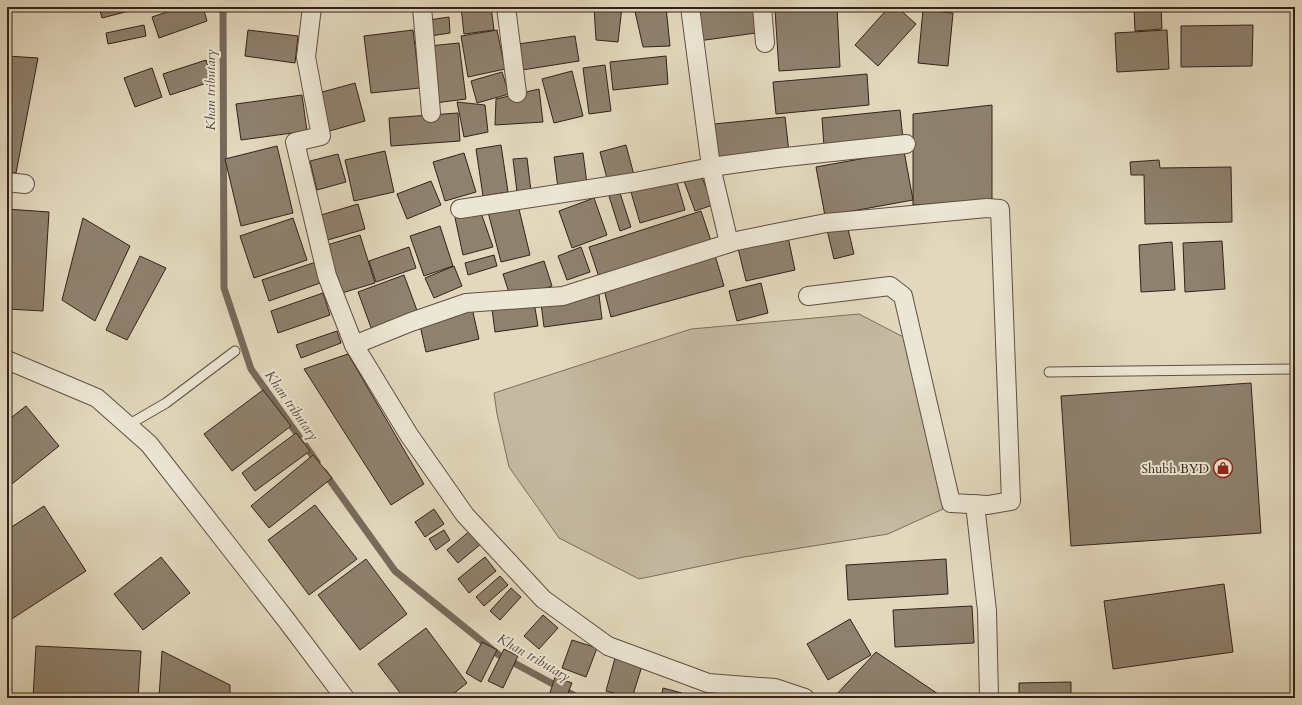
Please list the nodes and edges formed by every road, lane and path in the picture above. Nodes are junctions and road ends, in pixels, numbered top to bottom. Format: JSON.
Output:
{"nodes":[{"id":1,"x":312,"y":7,"type":"edge"},
{"id":2,"x":422,"y":7,"type":"edge"},
{"id":3,"x":506,"y":7,"type":"edge"},
{"id":4,"x":690,"y":7,"type":"edge"},
{"id":5,"x":762,"y":7,"type":"edge"},
{"id":6,"x":765,"y":43,"type":"dead end"},
{"id":7,"x":517,"y":93,"type":"dead end"},
{"id":8,"x":431,"y":112,"type":"dead end"},
{"id":9,"x":906,"y":144,"type":"dead end"},
{"id":10,"x":711,"y":167,"type":"junction"},
{"id":11,"x":7,"y":182,"type":"edge"},
{"id":12,"x":25,"y":184,"type":"dead end"},
{"id":13,"x":460,"y":209,"type":"dead end"},
{"id":14,"x":729,"y":244,"type":"junction"},
{"id":15,"x":808,"y":296,"type":"dead end"},
{"id":16,"x":354,"y":345,"type":"junction"},
{"id":17,"x":235,"y":351,"type":"dead end"},
{"id":18,"x":7,"y":360,"type":"edge"},
{"id":19,"x":1295,"y":369,"type":"edge"},
{"id":20,"x":1049,"y":372,"type":"dead end"},
{"id":21,"x":128,"y":425,"type":"junction"},
{"id":22,"x":976,"y":504,"type":"junction"},
{"id":23,"x":345,"y":698,"type":"edge"},
{"id":24,"x":805,"y":698,"type":"edge"},
{"id":25,"x":989,"y":698,"type":"edge"}],
"edges":[{"from":1,"to":16,"type":"street"},
{"from":2,"to":8,"type":"street"},
{"from":3,"to":7,"type":"street"},
{"from":4,"to":10,"type":"street"},
{"from":5,"to":6,"type":"street"},
{"from":9,"to":10,"type":"street"},
{"from":10,"to":13,"type":"street"},
{"from":10,"to":14,"type":"street"},
{"from":11,"to":12,"type":"street"},
{"from":14,"to":16,"type":"street"},
{"from":14,"to":22,"type":"street"},
{"from":15,"to":22,"type":"street"},
{"from":16,"to":24,"type":"street"},
{"from":17,"to":21,"type":"lane"},
{"from":18,"to":21,"type":"street"},
{"from":19,"to":20,"type":"lane"},
{"from":21,"to":23,"type":"street"},
{"from":22,"to":25,"type":"street"}]}
